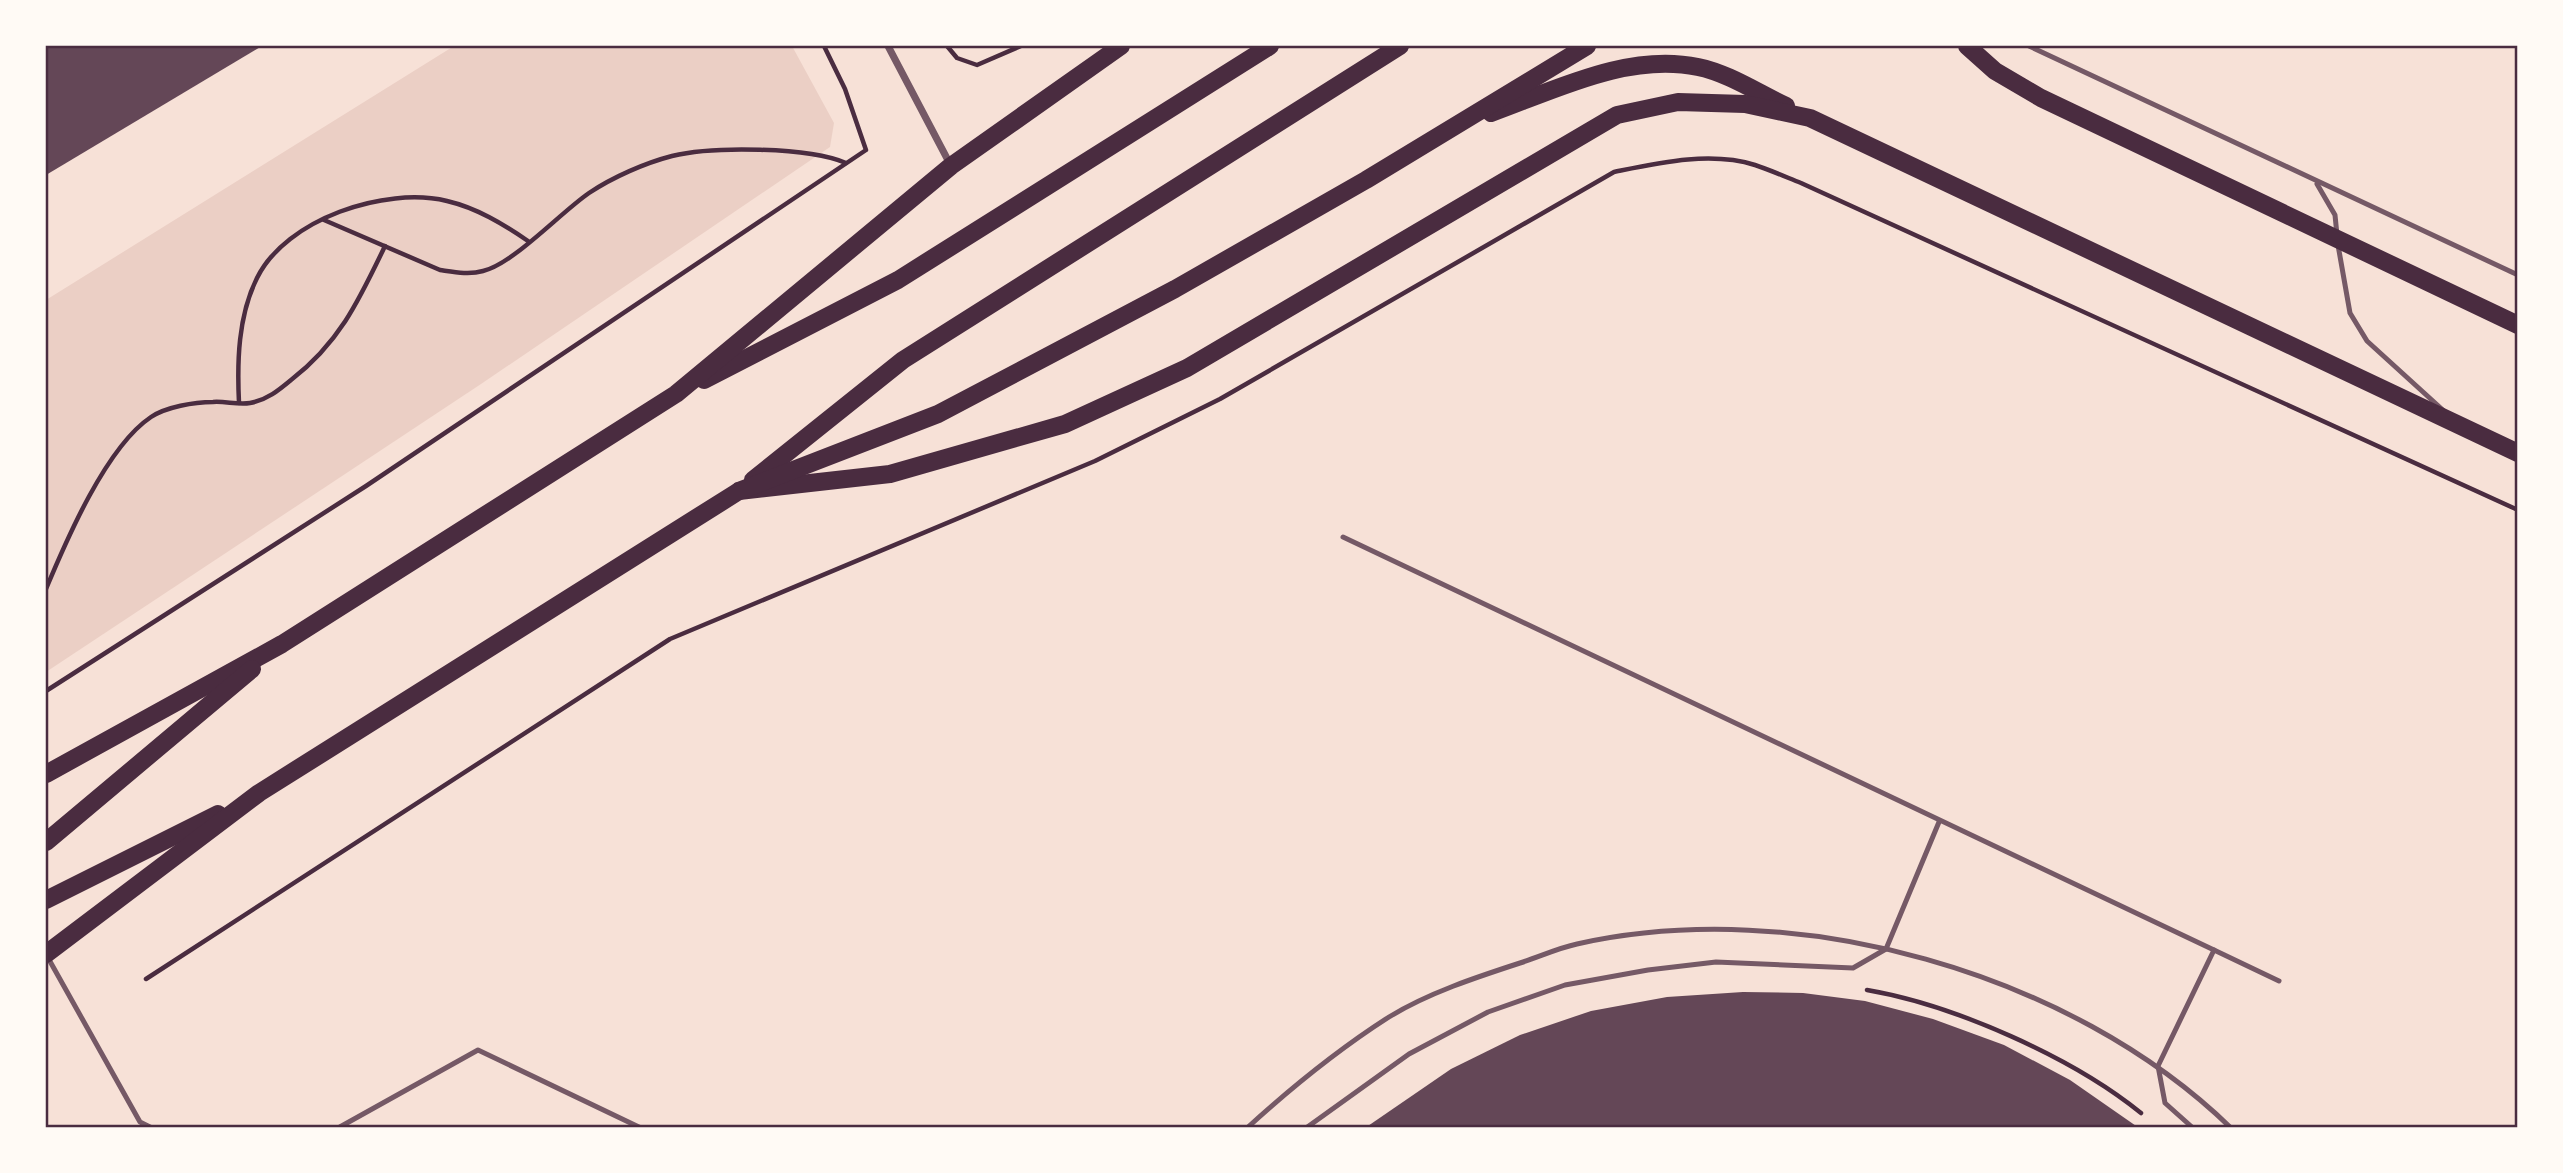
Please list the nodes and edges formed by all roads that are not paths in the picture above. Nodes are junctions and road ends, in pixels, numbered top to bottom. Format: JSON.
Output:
{"nodes":[{"id":1,"x":888,"y":46,"type":"edge"},
{"id":2,"x":1121,"y":46,"type":"edge"},
{"id":3,"x":1270,"y":46,"type":"edge"},
{"id":4,"x":1400,"y":46,"type":"edge"},
{"id":5,"x":1587,"y":46,"type":"edge"},
{"id":6,"x":1967,"y":46,"type":"edge"},
{"id":7,"x":2029,"y":46,"type":"edge"},
{"id":8,"x":1810,"y":118,"type":"junction"},
{"id":9,"x":1452,"y":127,"type":"junction"},
{"id":10,"x":951,"y":166,"type":"junction"},
{"id":11,"x":2317,"y":184,"type":"junction"},
{"id":12,"x":2518,"y":275,"type":"edge"},
{"id":13,"x":2518,"y":325,"type":"edge"},
{"id":14,"x":676,"y":394,"type":"junction"},
{"id":15,"x":2455,"y":424,"type":"junction"},
{"id":16,"x":2518,"y":453,"type":"edge"},
{"id":17,"x":739,"y":491,"type":"junction"},
{"id":18,"x":1343,"y":537,"type":"dead end"},
{"id":19,"x":282,"y":644,"type":"junction"},
{"id":20,"x":46,"y":774,"type":"edge"},
{"id":21,"x":259,"y":793,"type":"junction"},
{"id":22,"x":1939,"y":822,"type":"junction"},
{"id":23,"x":46,"y":842,"type":"edge"},
{"id":24,"x":46,"y":900,"type":"edge"},
{"id":25,"x":1886,"y":949,"type":"junction"},
{"id":26,"x":2214,"y":950,"type":"junction"},
{"id":27,"x":46,"y":954,"type":"edge"},
{"id":28,"x":2279,"y":981,"type":"dead end"},
{"id":29,"x":2158,"y":1066,"type":"junction"},
{"id":30,"x":152,"y":1128,"type":"edge"},
{"id":31,"x":338,"y":1128,"type":"edge"},
{"id":32,"x":641,"y":1128,"type":"edge"},
{"id":33,"x":1247,"y":1128,"type":"edge"},
{"id":34,"x":1306,"y":1128,"type":"edge"},
{"id":35,"x":2193,"y":1128,"type":"edge"},
{"id":36,"x":2231,"y":1128,"type":"edge"}],
"edges":[{"from":1,"to":10,"type":"street"},
{"from":2,"to":10,"type":"main road"},
{"from":3,"to":14,"type":"main road"},
{"from":4,"to":17,"type":"main road"},
{"from":5,"to":9,"type":"main road"},
{"from":6,"to":13,"type":"main road"},
{"from":7,"to":11,"type":"lane"},
{"from":8,"to":9,"type":"main road"},
{"from":8,"to":15,"type":"main road"},
{"from":8,"to":17,"type":"main road"},
{"from":9,"to":17,"type":"main road"},
{"from":10,"to":14,"type":"main road"},
{"from":11,"to":12,"type":"lane"},
{"from":11,"to":15,"type":"lane"},
{"from":14,"to":19,"type":"main road"},
{"from":15,"to":16,"type":"main road"},
{"from":17,"to":21,"type":"main road"},
{"from":18,"to":22,"type":"lane"},
{"from":19,"to":20,"type":"main road"},
{"from":19,"to":23,"type":"main road"},
{"from":21,"to":24,"type":"main road"},
{"from":21,"to":27,"type":"main road"},
{"from":22,"to":25,"type":"lane"},
{"from":22,"to":26,"type":"lane"},
{"from":25,"to":29,"type":"lane"},
{"from":25,"to":33,"type":"lane"},
{"from":25,"to":34,"type":"lane"},
{"from":26,"to":28,"type":"lane"},
{"from":26,"to":29,"type":"lane"},
{"from":27,"to":30,"type":"lane"},
{"from":29,"to":35,"type":"lane"},
{"from":29,"to":36,"type":"lane"},
{"from":31,"to":32,"type":"lane"}]}
